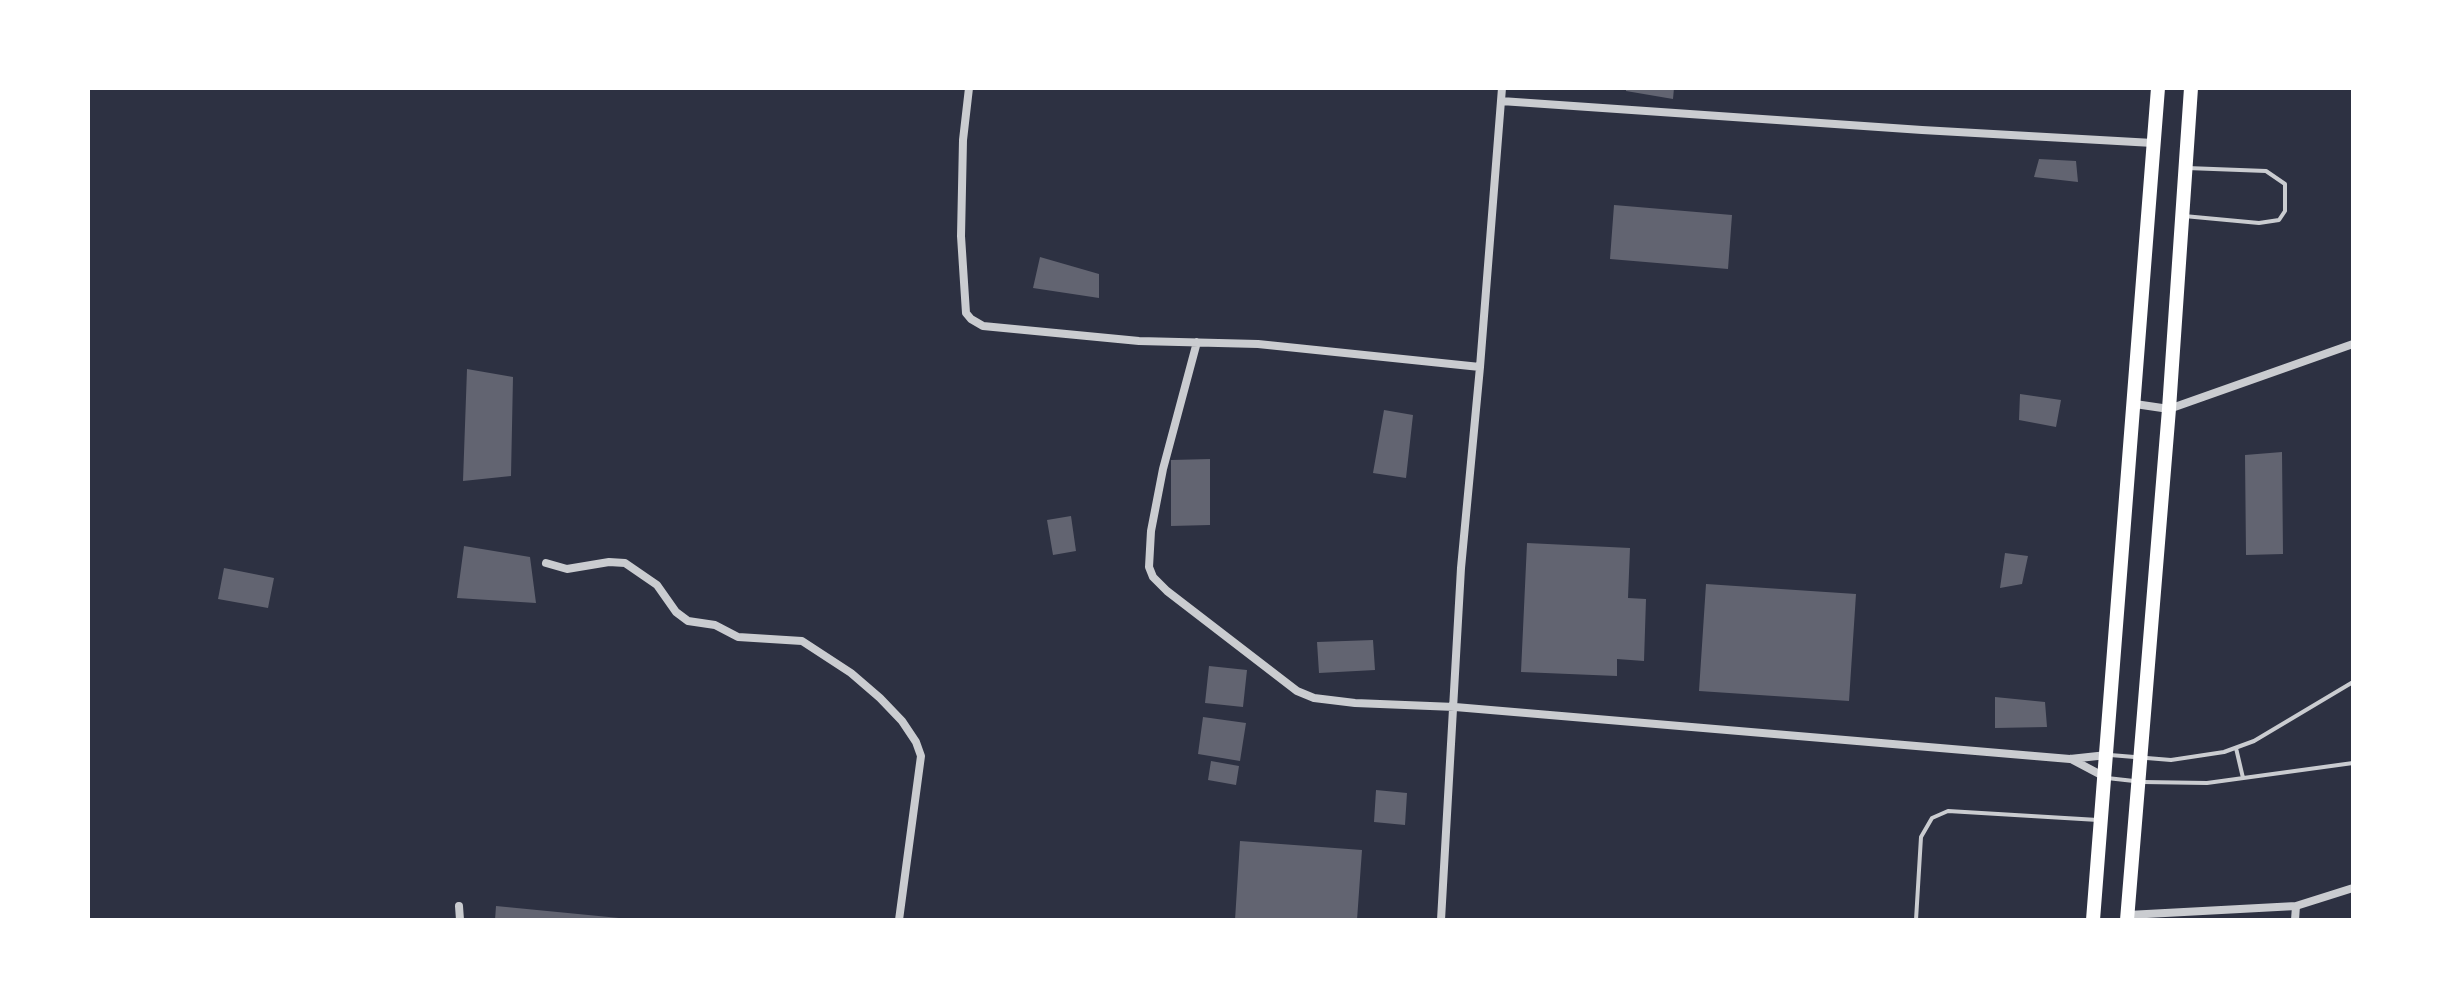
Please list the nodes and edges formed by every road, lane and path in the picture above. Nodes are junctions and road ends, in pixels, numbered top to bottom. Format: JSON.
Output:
{"nodes":[{"id":1,"x":969,"y":88,"type":"edge"},
{"id":2,"x":1502,"y":88,"type":"edge"},
{"id":3,"x":2158,"y":88,"type":"edge"},
{"id":4,"x":2191,"y":88,"type":"edge"},
{"id":5,"x":1501,"y":101,"type":"junction"},
{"id":6,"x":2153,"y":143,"type":"junction"},
{"id":7,"x":2185,"y":168,"type":"junction"},
{"id":8,"x":2182,"y":216,"type":"junction"},
{"id":9,"x":1197,"y":342,"type":"junction"},
{"id":10,"x":2353,"y":344,"type":"edge"},
{"id":11,"x":1480,"y":367,"type":"junction"},
{"id":12,"x":2135,"y":404,"type":"junction"},
{"id":13,"x":2169,"y":409,"type":"junction"},
{"id":14,"x":546,"y":563,"type":"dead end"},
{"id":15,"x":2353,"y":682,"type":"edge"},
{"id":16,"x":1455,"y":707,"type":"junction"},
{"id":17,"x":2236,"y":748,"type":"junction"},
{"id":18,"x":2108,"y":755,"type":"junction"},
{"id":19,"x":2141,"y":758,"type":"junction"},
{"id":20,"x":2070,"y":759,"type":"junction"},
{"id":21,"x":2353,"y":763,"type":"edge"},
{"id":22,"x":2105,"y":777,"type":"junction"},
{"id":23,"x":2243,"y":778,"type":"junction"},
{"id":24,"x":2138,"y":782,"type":"junction"},
{"id":25,"x":2101,"y":820,"type":"junction"},
{"id":26,"x":2353,"y":888,"type":"edge"},
{"id":27,"x":459,"y":906,"type":"dead end"},
{"id":28,"x":2296,"y":906,"type":"junction"},
{"id":29,"x":2128,"y":917,"type":"edge"},
{"id":30,"x":460,"y":920,"type":"edge"},
{"id":31,"x":899,"y":920,"type":"edge"},
{"id":32,"x":1441,"y":920,"type":"edge"},
{"id":33,"x":1916,"y":920,"type":"edge"},
{"id":34,"x":2093,"y":920,"type":"edge"},
{"id":35,"x":2295,"y":920,"type":"edge"}],
"edges":[{"from":1,"to":9,"type":"street"},
{"from":2,"to":5,"type":"street"},
{"from":3,"to":6,"type":"main road"},
{"from":4,"to":7,"type":"main road"},
{"from":5,"to":6,"type":"street"},
{"from":5,"to":11,"type":"street"},
{"from":6,"to":12,"type":"main road"},
{"from":7,"to":8,"type":"main road"},
{"from":7,"to":8,"type":"lane"},
{"from":8,"to":13,"type":"main road"},
{"from":9,"to":11,"type":"street"},
{"from":9,"to":16,"type":"street"},
{"from":10,"to":13,"type":"street"},
{"from":11,"to":16,"type":"street"},
{"from":12,"to":13,"type":"street"},
{"from":12,"to":18,"type":"main road"},
{"from":13,"to":19,"type":"main road"},
{"from":14,"to":31,"type":"street"},
{"from":15,"to":17,"type":"lane"},
{"from":16,"to":20,"type":"street"},
{"from":16,"to":32,"type":"street"},
{"from":17,"to":19,"type":"lane"},
{"from":17,"to":23,"type":"lane"},
{"from":18,"to":19,"type":"lane"},
{"from":18,"to":20,"type":"street"},
{"from":18,"to":22,"type":"main road"},
{"from":19,"to":24,"type":"main road"},
{"from":20,"to":22,"type":"street"},
{"from":21,"to":23,"type":"lane"},
{"from":22,"to":24,"type":"lane"},
{"from":22,"to":25,"type":"main road"},
{"from":23,"to":24,"type":"lane"},
{"from":24,"to":29,"type":"main road"},
{"from":25,"to":33,"type":"lane"},
{"from":25,"to":34,"type":"main road"},
{"from":26,"to":28,"type":"street"},
{"from":27,"to":30,"type":"street"},
{"from":28,"to":29,"type":"street"},
{"from":28,"to":35,"type":"street"}]}
